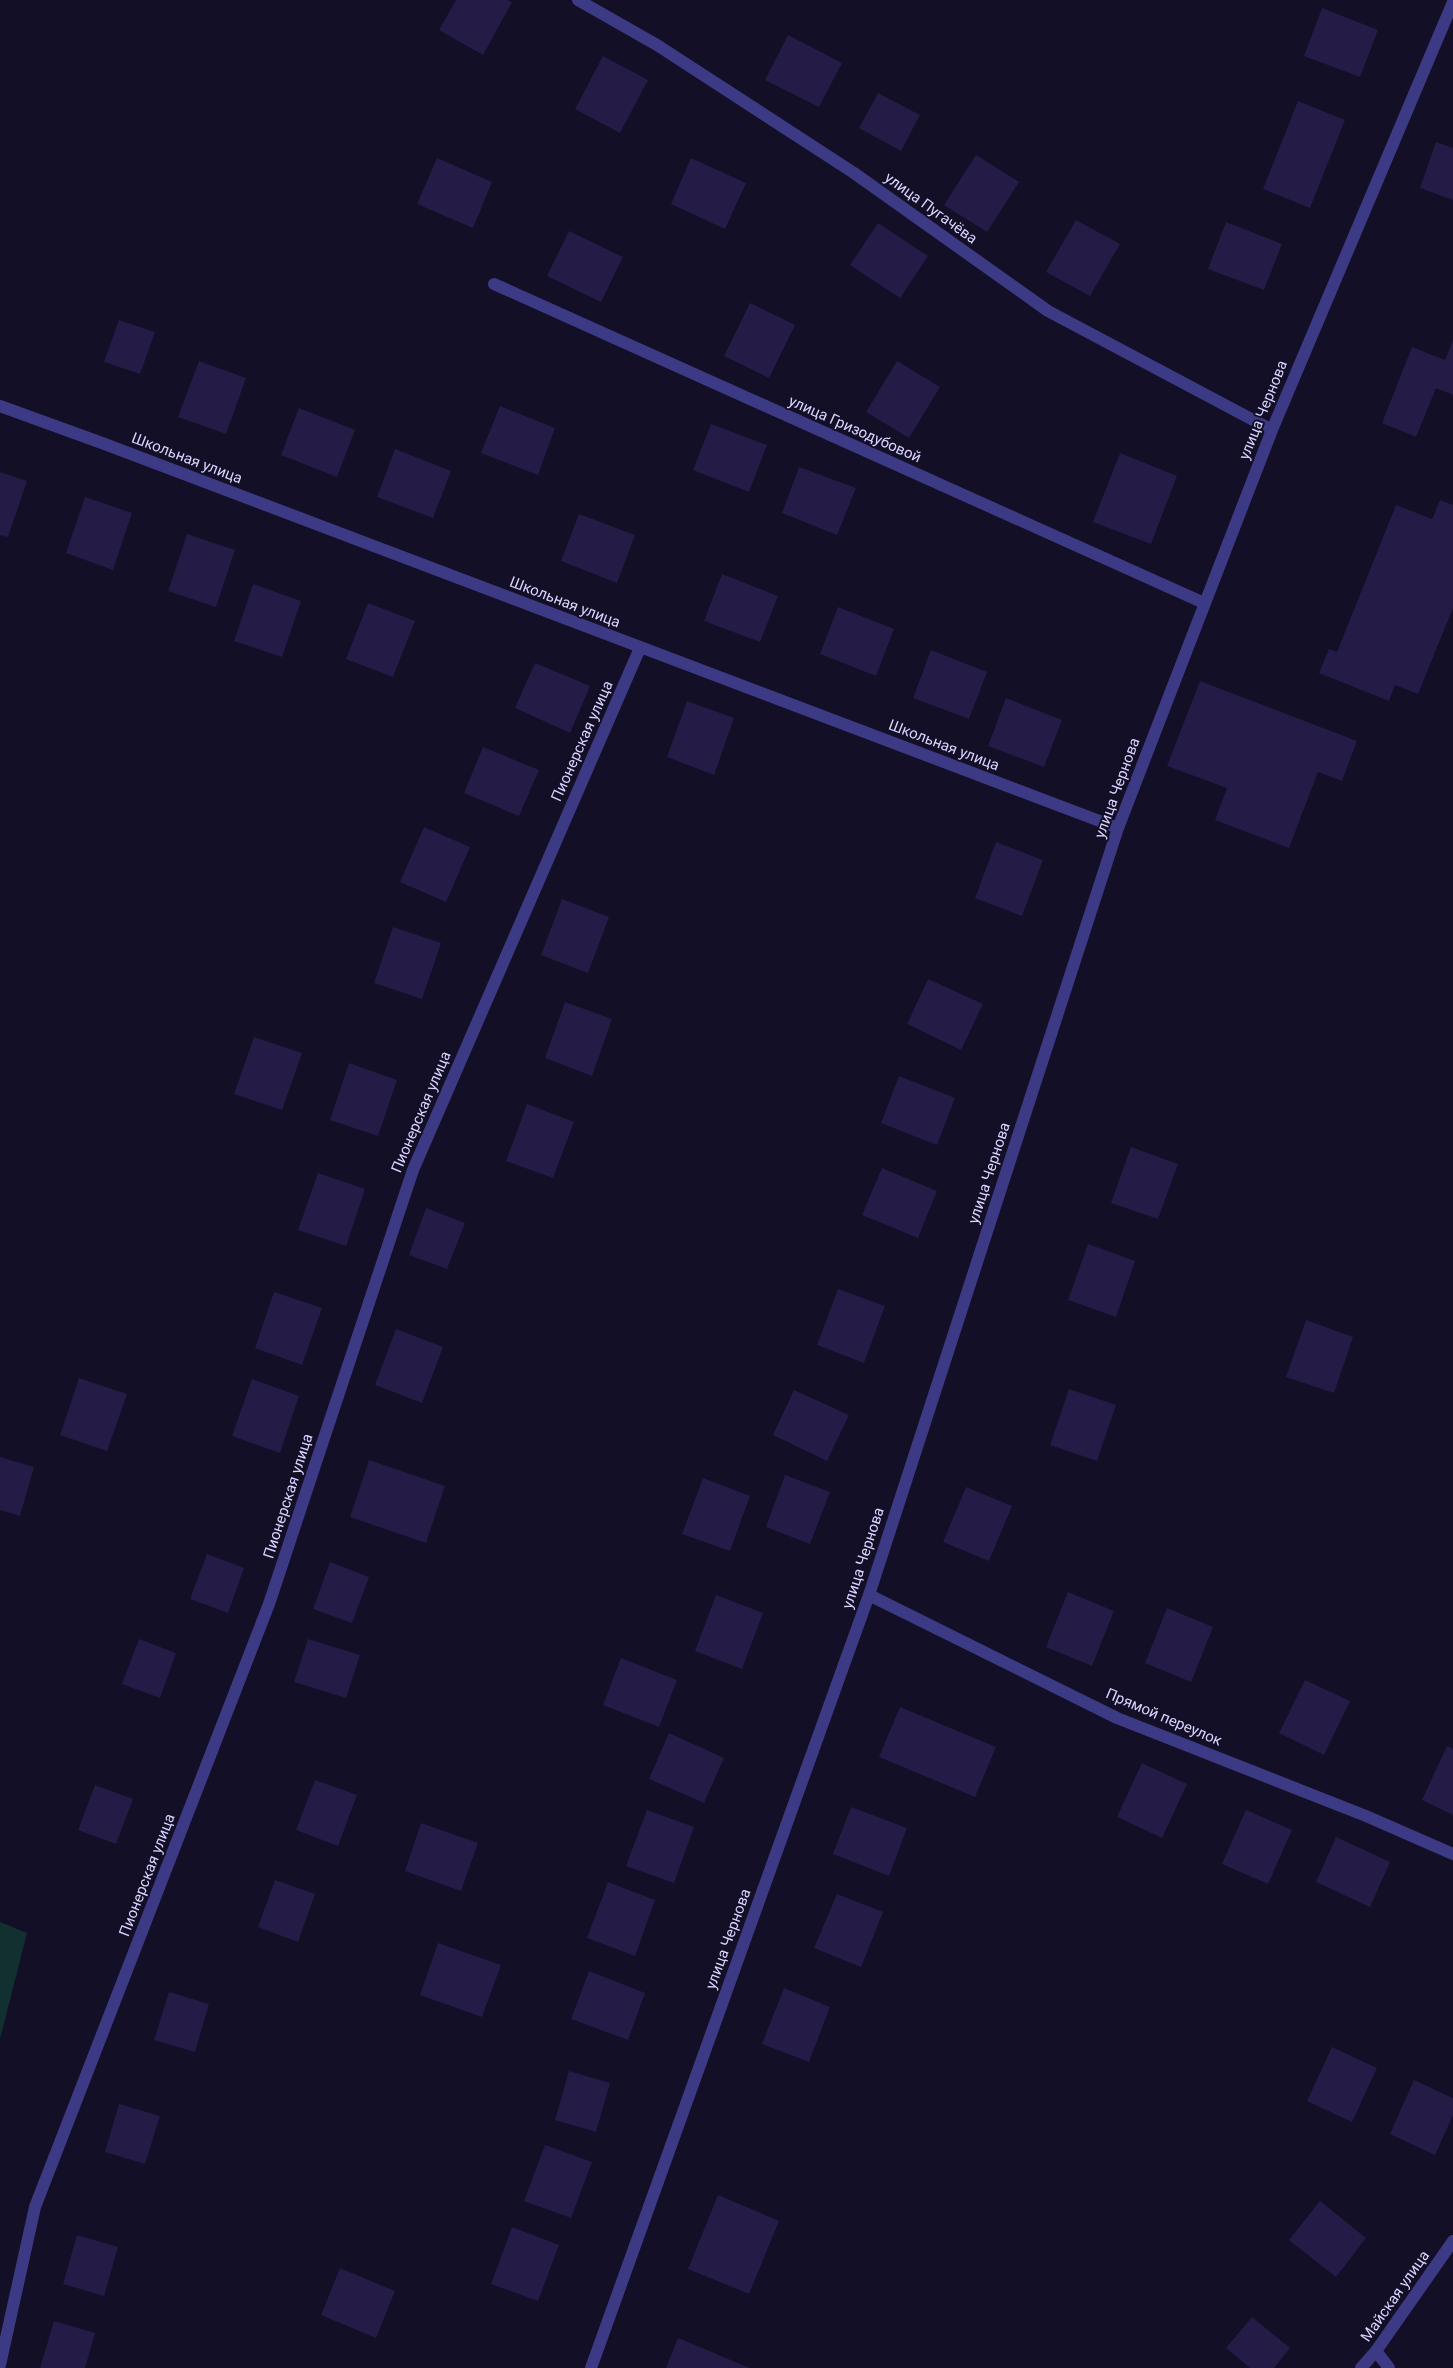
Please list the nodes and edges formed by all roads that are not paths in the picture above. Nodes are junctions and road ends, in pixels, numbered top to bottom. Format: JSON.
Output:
{"nodes":[{"id":1,"x":578,"y":0,"type":"edge"},
{"id":2,"x":1453,"y":2,"type":"edge"},
{"id":3,"x":494,"y":284,"type":"dead end"},
{"id":4,"x":0,"y":406,"type":"edge"},
{"id":5,"x":1272,"y":430,"type":"junction"},
{"id":6,"x":1204,"y":603,"type":"junction"},
{"id":7,"x":640,"y":648,"type":"junction"},
{"id":8,"x":1118,"y":828,"type":"junction"},
{"id":9,"x":869,"y":1595,"type":"junction"},
{"id":10,"x":1453,"y":1854,"type":"edge"},
{"id":11,"x":1453,"y":2241,"type":"edge"},
{"id":12,"x":1376,"y":2351,"type":"junction"},
{"id":13,"x":0,"y":2365,"type":"edge"},
{"id":14,"x":591,"y":2368,"type":"edge"},
{"id":15,"x":1361,"y":2368,"type":"edge"},
{"id":16,"x":1389,"y":2368,"type":"edge"}],
"edges":[{"from":1,"to":5,"type":"street","name":"улица Пугачёва"},
{"from":2,"to":5,"type":"street","name":"улица Чернова"},
{"from":3,"to":6,"type":"street","name":"улица Гризодубовой"},
{"from":4,"to":7,"type":"street","name":"Школьная улица"},
{"from":5,"to":6,"type":"street","name":"улица Чернова"},
{"from":6,"to":8,"type":"street","name":"улица Чернова"},
{"from":7,"to":8,"type":"street","name":"Школьная улица"},
{"from":7,"to":13,"type":"street","name":"Пионерская улица"},
{"from":8,"to":9,"type":"street","name":"улица Чернова"},
{"from":9,"to":10,"type":"street","name":"Прямой переулок"},
{"from":9,"to":14,"type":"street","name":"улица Чернова"},
{"from":11,"to":12,"type":"street","name":"Майская улица"},
{"from":12,"to":15,"type":"street","name":"Майская улица"},
{"from":12,"to":16,"type":"street"}]}
